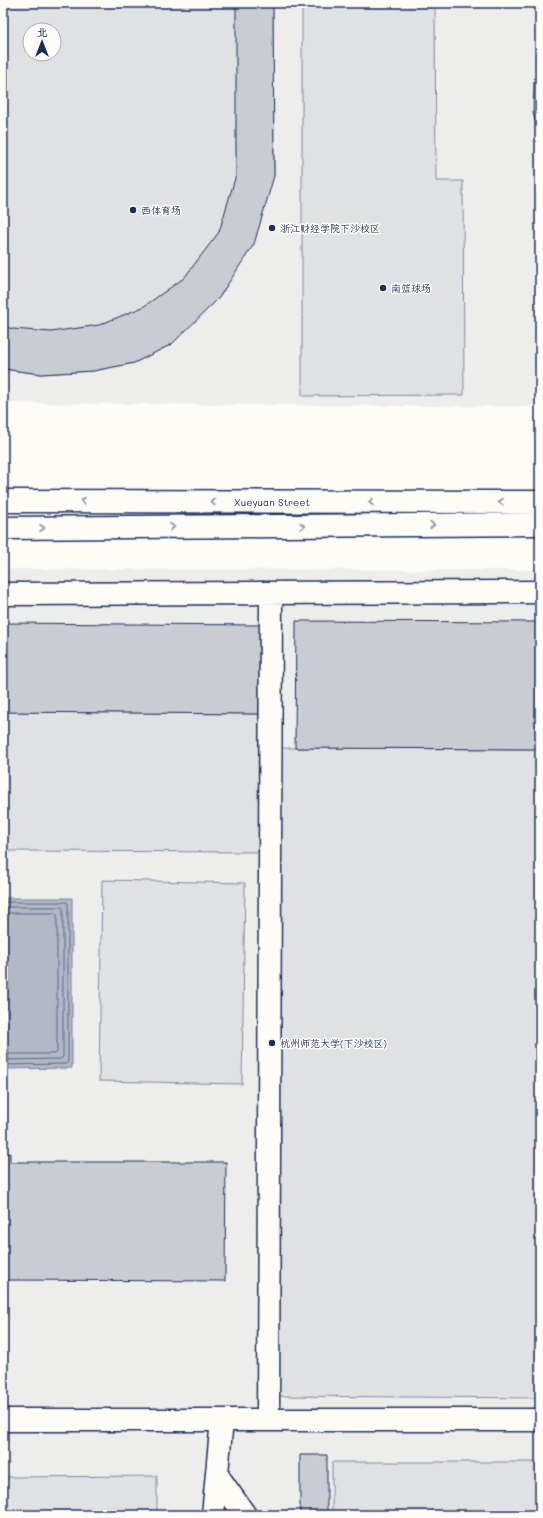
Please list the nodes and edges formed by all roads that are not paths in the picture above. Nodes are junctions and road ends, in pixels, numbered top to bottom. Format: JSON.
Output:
{"nodes":[{"id":1,"x":3,"y":501,"type":"edge"},
{"id":2,"x":540,"y":502,"type":"edge"},
{"id":3,"x":540,"y":524,"type":"edge"},
{"id":4,"x":3,"y":528,"type":"edge"},
{"id":5,"x":540,"y":592,"type":"edge"},
{"id":6,"x":271,"y":593,"type":"junction"},
{"id":7,"x":3,"y":594,"type":"edge"},
{"id":8,"x":3,"y":1420,"type":"edge"},
{"id":9,"x":222,"y":1420,"type":"junction"},
{"id":10,"x":268,"y":1420,"type":"junction"},
{"id":11,"x":540,"y":1420,"type":"edge"},
{"id":12,"x":217,"y":1475,"type":"junction"},
{"id":13,"x":213,"y":1515,"type":"edge"},
{"id":14,"x":245,"y":1515,"type":"edge"}],
"edges":[{"from":2,"to":1,"type":"main road","name":"Xueyuan Street","one_way":true},
{"from":4,"to":3,"type":"main road","one_way":true},
{"from":5,"to":6,"type":"main road"},
{"from":6,"to":7,"type":"main road"},
{"from":6,"to":10,"type":"main road"},
{"from":8,"to":9,"type":"main road"},
{"from":9,"to":10,"type":"main road"},
{"from":9,"to":12,"type":"main road"},
{"from":10,"to":11,"type":"main road"},
{"from":12,"to":13,"type":"main road"},
{"from":12,"to":14,"type":"main road"}]}
